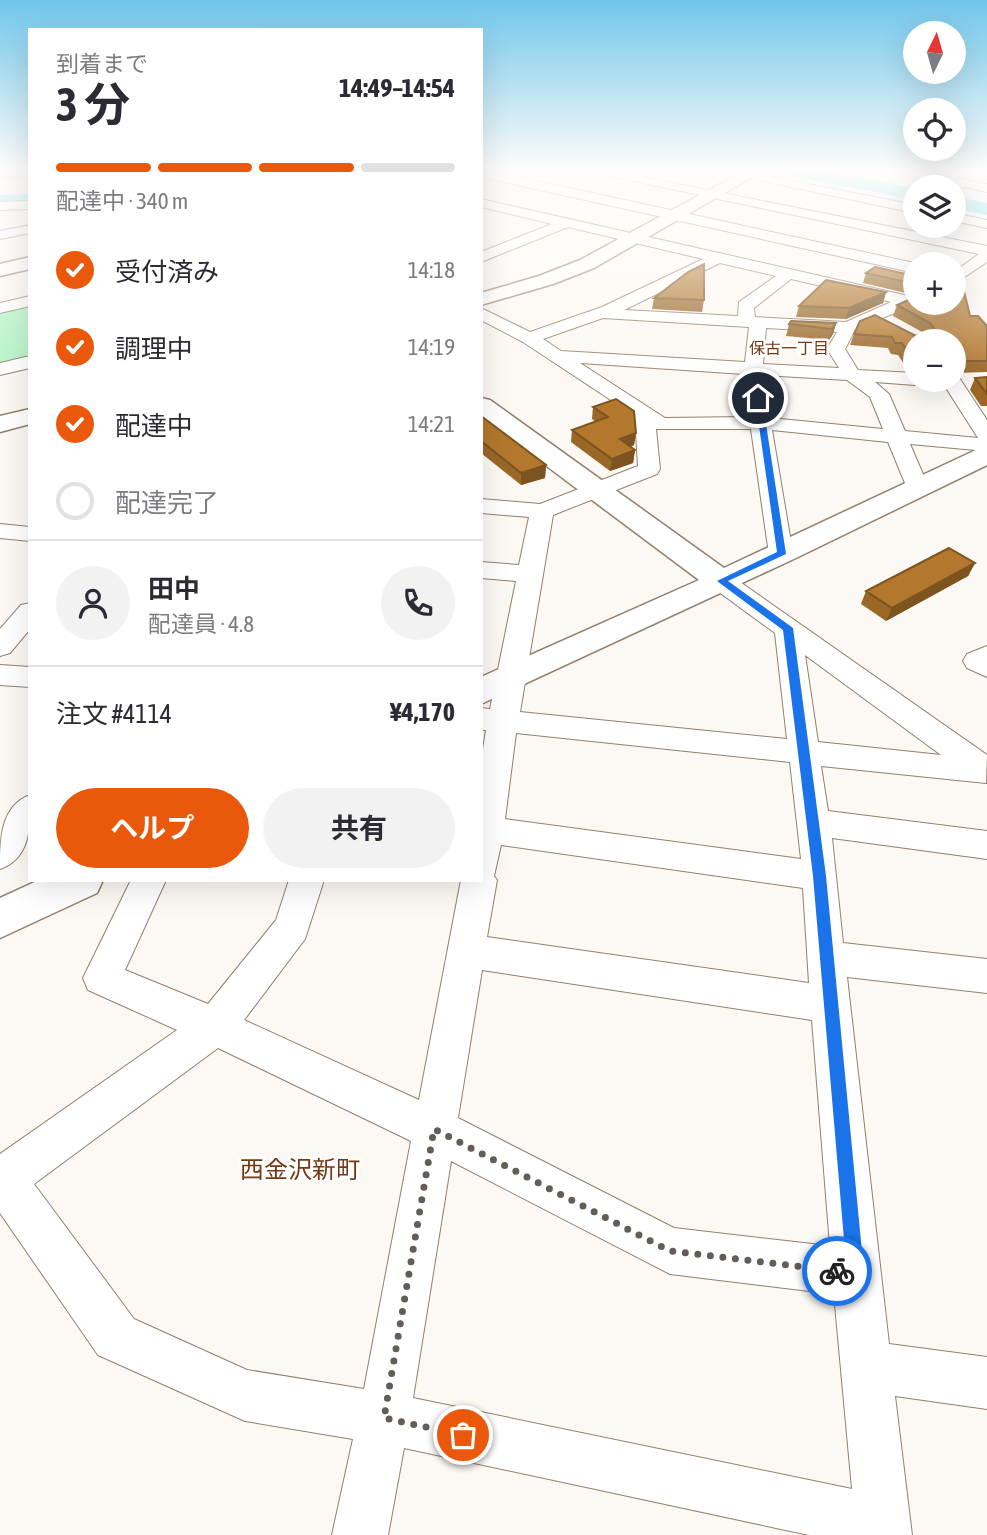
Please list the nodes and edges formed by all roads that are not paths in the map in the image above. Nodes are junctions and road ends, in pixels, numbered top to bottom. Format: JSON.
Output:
{"nodes":[{"id":1,"x":519,"y":242,"type":"edge"},
{"id":2,"x":629,"y":242,"type":"edge"},
{"id":3,"x":646,"y":242,"type":"edge"},
{"id":4,"x":794,"y":242,"type":"edge"},
{"id":5,"x":932,"y":242,"type":"edge"},
{"id":6,"x":987,"y":253,"type":"edge"},
{"id":7,"x":483,"y":256,"type":"edge"},
{"id":8,"x":717,"y":258,"type":"junction"},
{"id":9,"x":28,"y":263,"type":"edge"},
{"id":10,"x":903,"y":265,"type":"edge"},
{"id":11,"x":0,"y":270,"type":"edge"},
{"id":12,"x":966,"y":270,"type":"edge"},
{"id":13,"x":788,"y":274,"type":"junction"},
{"id":14,"x":966,"y":282,"type":"edge"},
{"id":15,"x":976,"y":285,"type":"dead end"},
{"id":16,"x":903,"y":297,"type":"edge"},
{"id":17,"x":483,"y":298,"type":"edge"},
{"id":18,"x":28,"y":301,"type":"edge"},
{"id":19,"x":903,"y":303,"type":"edge"},
{"id":20,"x":0,"y":307,"type":"edge"},
{"id":21,"x":601,"y":313,"type":"junction"},
{"id":22,"x":483,"y":314,"type":"edge"},
{"id":23,"x":873,"y":316,"type":"junction"},
{"id":24,"x":753,"y":322,"type":"junction"},
{"id":25,"x":848,"y":327,"type":"junction"},
{"id":26,"x":896,"y":329,"type":"edge"},
{"id":27,"x":529,"y":338,"type":"junction"},
{"id":28,"x":557,"y":356,"type":"junction"},
{"id":29,"x":28,"y":362,"type":"edge"},
{"id":30,"x":755,"y":367,"type":"junction"},
{"id":31,"x":0,"y":369,"type":"edge"},
{"id":32,"x":852,"y":375,"type":"junction"},
{"id":33,"x":903,"y":378,"type":"edge"},
{"id":34,"x":966,"y":381,"type":"edge"},
{"id":35,"x":976,"y":381,"type":"edge"},
{"id":36,"x":959,"y":392,"type":"edge"},
{"id":37,"x":483,"y":406,"type":"edge"},
{"id":38,"x":645,"y":414,"type":"junction"},
{"id":39,"x":28,"y":417,"type":"edge"},
{"id":40,"x":763,"y":422,"type":"junction"},
{"id":41,"x":0,"y":424,"type":"edge"},
{"id":42,"x":987,"y":436,"type":"edge"},
{"id":43,"x":896,"y":437,"type":"junction"},
{"id":44,"x":987,"y":445,"type":"edge"},
{"id":45,"x":987,"y":455,"type":"edge"},
{"id":46,"x":918,"y":488,"type":"junction"},
{"id":47,"x":599,"y":491,"type":"junction"},
{"id":48,"x":483,"y":506,"type":"edge"},
{"id":49,"x":542,"y":512,"type":"junction"},
{"id":50,"x":0,"y":531,"type":"edge"},
{"id":51,"x":28,"y":534,"type":"edge"},
{"id":52,"x":781,"y":554,"type":"junction"},
{"id":53,"x":483,"y":570,"type":"edge"},
{"id":54,"x":530,"y":574,"type":"junction"},
{"id":55,"x":721,"y":581,"type":"junction"},
{"id":56,"x":28,"y":613,"type":"edge"},
{"id":57,"x":788,"y":628,"type":"junction"},
{"id":58,"x":0,"y":648,"type":"edge"},
{"id":59,"x":987,"y":655,"type":"edge"},
{"id":60,"x":987,"y":667,"type":"edge"},
{"id":61,"x":0,"y":675,"type":"edge"},
{"id":62,"x":513,"y":675,"type":"junction"},
{"id":63,"x":28,"y":677,"type":"edge"},
{"id":64,"x":483,"y":691,"type":"edge"},
{"id":65,"x":492,"y":720,"type":"edge"},
{"id":66,"x":804,"y":752,"type":"junction"},
{"id":67,"x":986,"y":771,"type":"edge"},
{"id":68,"x":28,"y":811,"type":"edge"},
{"id":69,"x":813,"y":822,"type":"junction"},
{"id":70,"x":488,"y":830,"type":"junction"},
{"id":71,"x":987,"y":845,"type":"edge"},
{"id":72,"x":0,"y":855,"type":"edge"},
{"id":73,"x":483,"y":857,"type":"edge"},
{"id":74,"x":820,"y":876,"type":"junction"},
{"id":75,"x":78,"y":882,"type":"edge"},
{"id":76,"x":148,"y":882,"type":"edge"},
{"id":77,"x":306,"y":882,"type":"edge"},
{"id":78,"x":479,"y":882,"type":"edge"},
{"id":79,"x":0,"y":919,"type":"edge"},
{"id":80,"x":466,"y":951,"type":"junction"},
{"id":81,"x":826,"y":958,"type":"junction"},
{"id":82,"x":987,"y":976,"type":"edge"},
{"id":83,"x":830,"y":1004,"type":"junction"},
{"id":84,"x":214,"y":1027,"type":"junction"},
{"id":85,"x":434,"y":1129,"type":"junction"},
{"id":86,"x":2,"y":1180,"type":"edge"},
{"id":87,"x":856,"y":1273,"type":"junction"},
{"id":88,"x":865,"y":1366,"type":"junction"},
{"id":89,"x":987,"y":1383,"type":"edge"},
{"id":90,"x":384,"y":1418,"type":"junction"},
{"id":91,"x":884,"y":1529,"type":"edge"},
{"id":92,"x":359,"y":1535,"type":"edge"}],
"edges":[{"from":1,"to":7,"type":"street"},
{"from":2,"to":17,"type":"street"},
{"from":3,"to":8,"type":"street"},
{"from":4,"to":10,"type":"street"},
{"from":5,"to":6,"type":"street"},
{"from":6,"to":12,"type":"street"},
{"from":8,"to":13,"type":"street"},
{"from":8,"to":21,"type":"street"},
{"from":9,"to":11,"type":"street"},
{"from":13,"to":16,"type":"street"},
{"from":13,"to":24,"type":"street"},
{"from":14,"to":15,"type":"street"},
{"from":18,"to":20,"type":"street"},
{"from":19,"to":23,"type":"street"},
{"from":21,"to":24,"type":"street"},
{"from":21,"to":27,"type":"street"},
{"from":22,"to":27,"type":"street"},
{"from":23,"to":25,"type":"street"},
{"from":23,"to":26,"type":"street"},
{"from":24,"to":25,"type":"street"},
{"from":24,"to":30,"type":"street"},
{"from":25,"to":32,"type":"street"},
{"from":27,"to":28,"type":"street"},
{"from":28,"to":30,"type":"street"},
{"from":28,"to":38,"type":"street"},
{"from":29,"to":31,"type":"street"},
{"from":30,"to":32,"type":"street"},
{"from":30,"to":40,"type":"street"},
{"from":32,"to":33,"type":"street"},
{"from":32,"to":43,"type":"street"},
{"from":34,"to":35,"type":"street"},
{"from":36,"to":42,"type":"street"},
{"from":37,"to":47,"type":"street"},
{"from":38,"to":40,"type":"street"},
{"from":38,"to":47,"type":"street"},
{"from":39,"to":41,"type":"street"},
{"from":40,"to":43,"type":"street"},
{"from":40,"to":52,"type":"street"},
{"from":43,"to":44,"type":"street"},
{"from":43,"to":46,"type":"street"},
{"from":45,"to":46,"type":"street"},
{"from":46,"to":52,"type":"street"},
{"from":47,"to":49,"type":"street"},
{"from":47,"to":55,"type":"street"},
{"from":48,"to":49,"type":"street"},
{"from":49,"to":54,"type":"street"},
{"from":50,"to":51,"type":"street"},
{"from":52,"to":55,"type":"street"},
{"from":53,"to":54,"type":"street"},
{"from":54,"to":62,"type":"street"},
{"from":55,"to":57,"type":"street"},
{"from":55,"to":62,"type":"street"},
{"from":56,"to":58,"type":"street"},
{"from":57,"to":66,"type":"street"},
{"from":57,"to":67,"type":"street"},
{"from":59,"to":60,"type":"street"},
{"from":61,"to":63,"type":"street"},
{"from":62,"to":64,"type":"street"},
{"from":62,"to":65,"type":"street"},
{"from":65,"to":66,"type":"street"},
{"from":65,"to":70,"type":"street"},
{"from":66,"to":67,"type":"street"},
{"from":66,"to":69,"type":"street"},
{"from":68,"to":72,"type":"street"},
{"from":69,"to":71,"type":"street"},
{"from":69,"to":74,"type":"street"},
{"from":70,"to":73,"type":"street"},
{"from":70,"to":74,"type":"street"},
{"from":74,"to":81,"type":"street"},
{"from":75,"to":79,"type":"street"},
{"from":76,"to":84,"type":"street"},
{"from":77,"to":84,"type":"street"},
{"from":78,"to":80,"type":"street"},
{"from":80,"to":83,"type":"street"},
{"from":80,"to":85,"type":"street"},
{"from":81,"to":82,"type":"street"},
{"from":81,"to":83,"type":"street"},
{"from":83,"to":87,"type":"street"},
{"from":84,"to":85,"type":"street"},
{"from":84,"to":86,"type":"street"},
{"from":85,"to":87,"type":"street"},
{"from":85,"to":90,"type":"street"},
{"from":86,"to":90,"type":"street"},
{"from":87,"to":88,"type":"street"},
{"from":88,"to":89,"type":"street"},
{"from":88,"to":91,"type":"street"},
{"from":90,"to":91,"type":"street"},
{"from":90,"to":92,"type":"street"}]}
